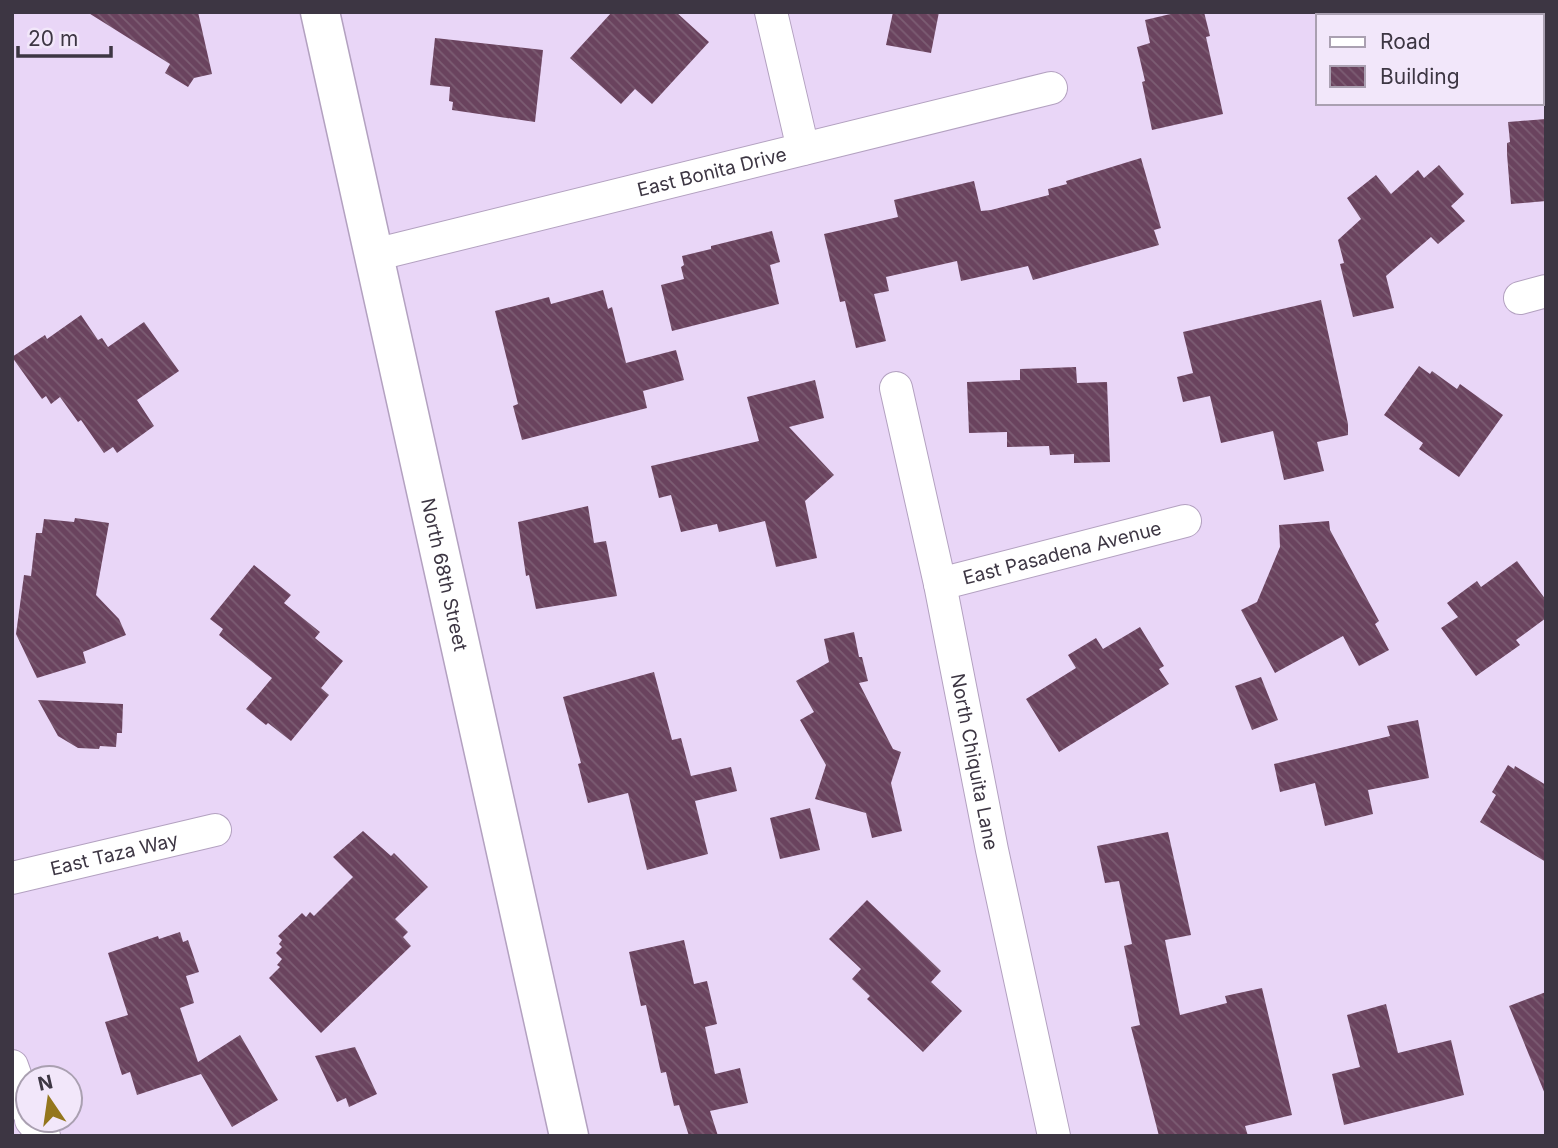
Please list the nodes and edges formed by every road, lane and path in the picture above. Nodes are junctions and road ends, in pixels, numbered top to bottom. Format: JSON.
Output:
{"nodes":[{"id":1,"x":320,"y":12,"type":"edge"},
{"id":2,"x":771,"y":12,"type":"edge"},
{"id":3,"x":1051,"y":88,"type":"dead end"},
{"id":4,"x":803,"y":149,"type":"junction"},
{"id":5,"x":374,"y":255,"type":"junction"},
{"id":6,"x":896,"y":388,"type":"dead end"},
{"id":7,"x":1185,"y":522,"type":"dead end"},
{"id":8,"x":940,"y":584,"type":"junction"},
{"id":9,"x":215,"y":830,"type":"dead end"},
{"id":10,"x":12,"y":878,"type":"edge"},
{"id":11,"x":569,"y":1136,"type":"edge"},
{"id":12,"x":1054,"y":1136,"type":"edge"}],
"edges":[{"from":1,"to":5,"type":"street","name":"North 68th Street"},
{"from":2,"to":4,"type":"street"},
{"from":3,"to":4,"type":"street","name":"East Bonita Drive"},
{"from":4,"to":5,"type":"street","name":"East Bonita Drive"},
{"from":5,"to":11,"type":"street","name":"North 68th Street"},
{"from":6,"to":8,"type":"street","name":"North Chiquita Lane"},
{"from":7,"to":8,"type":"street","name":"East Pasadena Avenue"},
{"from":8,"to":12,"type":"street","name":"North Chiquita Lane"},
{"from":9,"to":10,"type":"street","name":"East Taza Way"}]}
